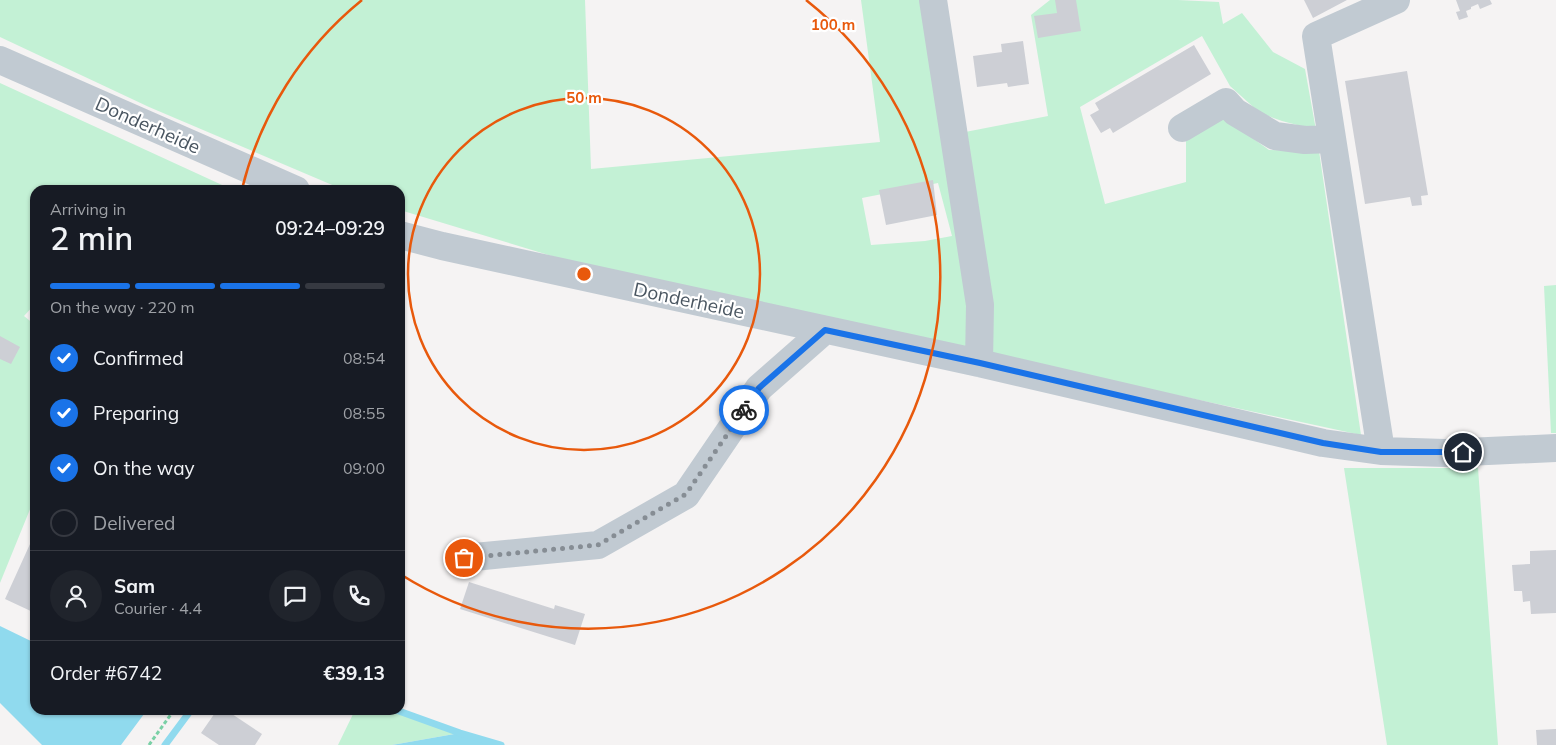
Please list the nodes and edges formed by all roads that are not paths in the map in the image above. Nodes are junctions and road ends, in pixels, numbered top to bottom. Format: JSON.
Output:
{"nodes":[{"id":1,"x":933,"y":0,"type":"edge"},
{"id":2,"x":1396,"y":0,"type":"edge"},
{"id":3,"x":0,"y":60,"type":"edge"},
{"id":4,"x":1182,"y":128,"type":"dead end"},
{"id":5,"x":1332,"y":138,"type":"junction"},
{"id":6,"x":285,"y":185,"type":"edge"},
{"id":7,"x":405,"y":236,"type":"edge"},
{"id":8,"x":825,"y":330,"type":"junction"},
{"id":9,"x":980,"y":363,"type":"junction"},
{"id":10,"x":1556,"y":448,"type":"edge"},
{"id":11,"x":1381,"y":452,"type":"junction"},
{"id":12,"x":464,"y":558,"type":"dead end"}],
"edges":[{"from":1,"to":9,"type":"street"},
{"from":2,"to":5,"type":"street"},
{"from":3,"to":6,"type":"street","name":"Donderheide"},
{"from":4,"to":5,"type":"street"},
{"from":5,"to":11,"type":"street"},
{"from":7,"to":8,"type":"street","name":"Donderheide"},
{"from":8,"to":9,"type":"street","name":"Donderheide"},
{"from":8,"to":12,"type":"street"},
{"from":9,"to":11,"type":"street","name":"Donderheide"},
{"from":10,"to":11,"type":"street","name":"Donderheide"}]}
